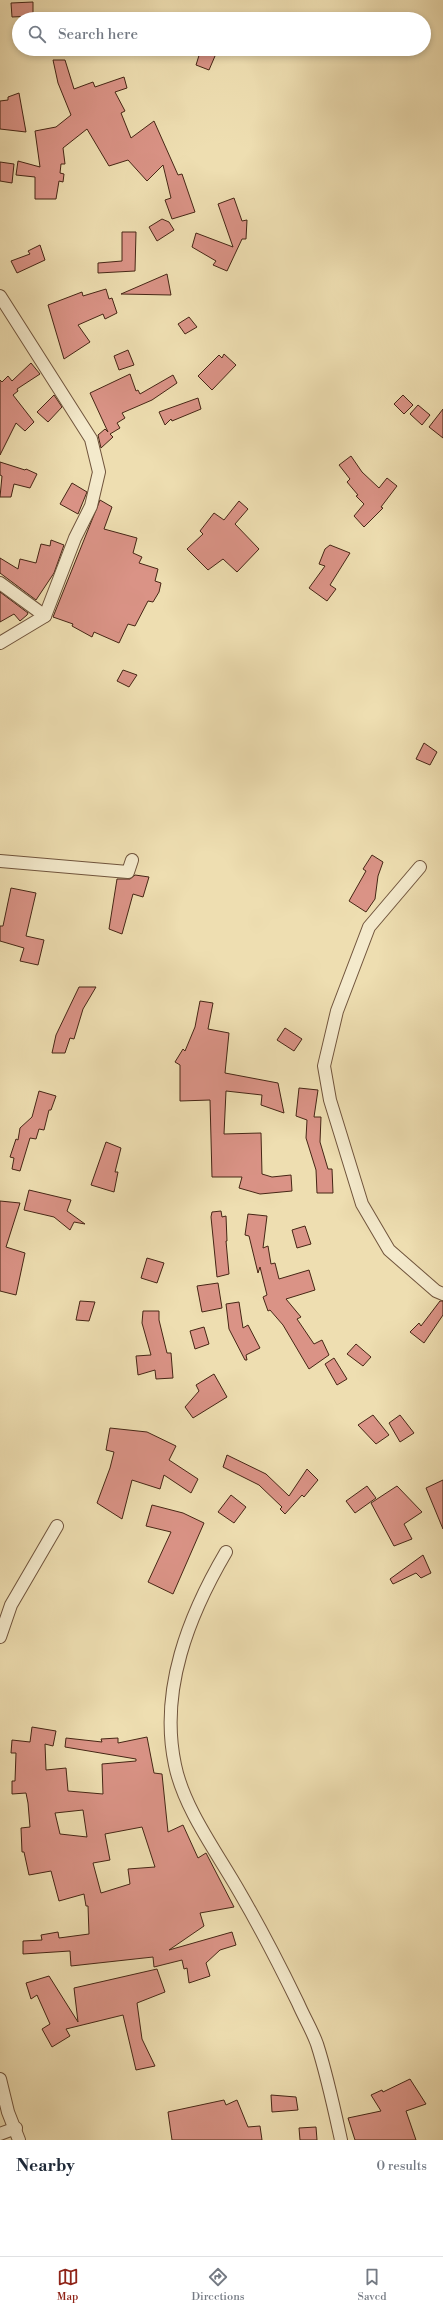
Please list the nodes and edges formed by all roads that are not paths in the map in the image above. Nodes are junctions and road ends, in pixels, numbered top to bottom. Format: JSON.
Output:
{"nodes":[{"id":1,"x":0,"y":296,"type":"edge"},
{"id":2,"x":0,"y":583,"type":"edge"},
{"id":3,"x":45,"y":616,"type":"junction"},
{"id":4,"x":0,"y":643,"type":"edge"},
{"id":5,"x":132,"y":860,"type":"dead end"},
{"id":6,"x":0,"y":861,"type":"edge"},
{"id":7,"x":420,"y":868,"type":"dead end"},
{"id":8,"x":443,"y":1294,"type":"edge"},
{"id":9,"x":58,"y":1526,"type":"dead end"},
{"id":10,"x":226,"y":1552,"type":"dead end"},
{"id":11,"x":0,"y":1637,"type":"edge"},
{"id":12,"x":0,"y":2078,"type":"edge"},
{"id":13,"x":0,"y":2134,"type":"edge"},
{"id":14,"x":18,"y":2134,"type":"edge"},
{"id":15,"x":341,"y":2140,"type":"edge"}],
"edges":[{"from":1,"to":3,"type":"street"},
{"from":2,"to":3,"type":"street"},
{"from":3,"to":4,"type":"street"},
{"from":5,"to":6,"type":"street"},
{"from":7,"to":8,"type":"street"},
{"from":9,"to":11,"type":"street"},
{"from":10,"to":15,"type":"street"},
{"from":12,"to":14,"type":"street"},
{"from":13,"to":14,"type":"street"}]}
